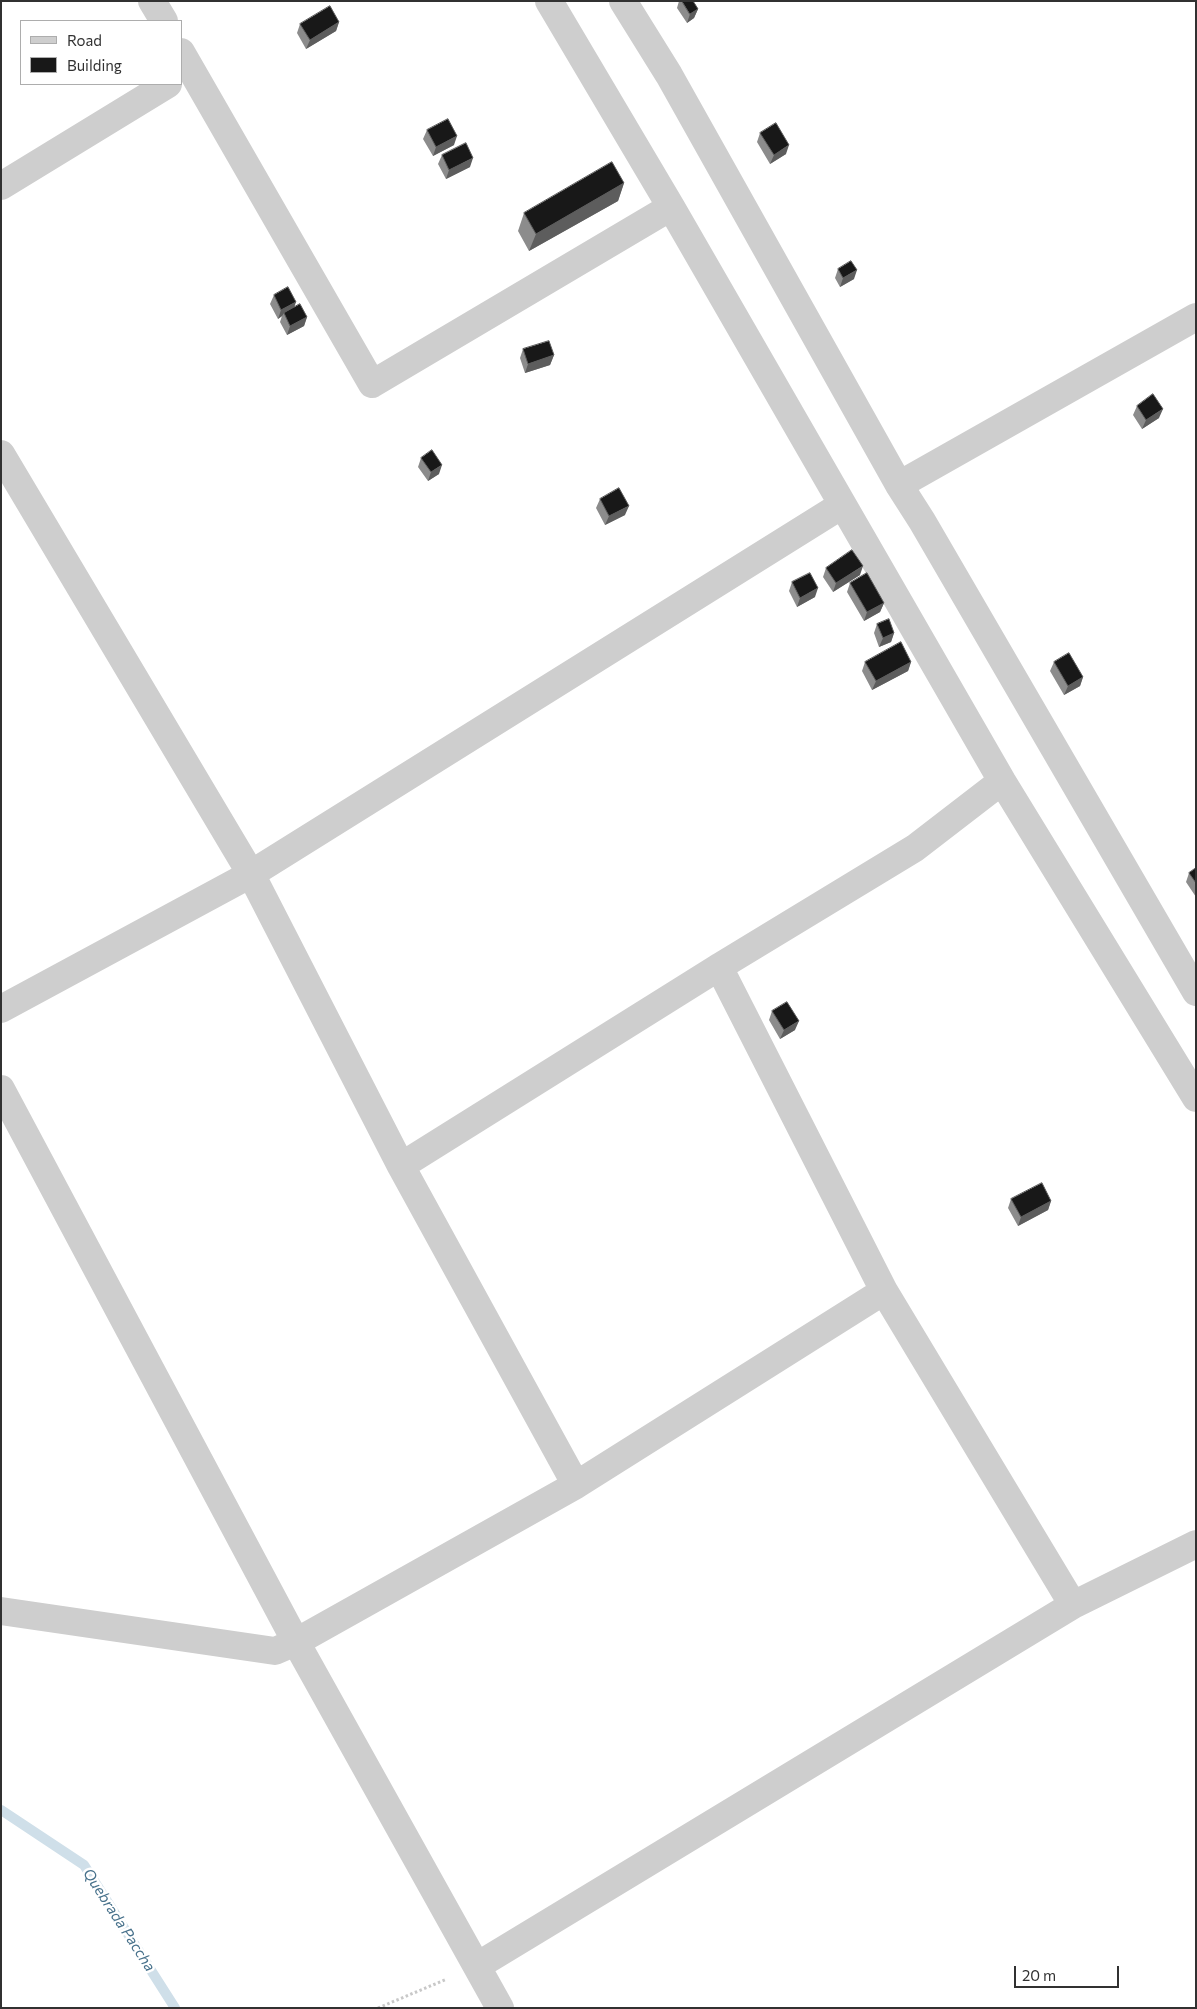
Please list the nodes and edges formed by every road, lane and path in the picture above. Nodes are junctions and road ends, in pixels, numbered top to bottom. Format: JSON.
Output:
{"nodes":[{"id":1,"x":152,"y":1,"type":"edge"},
{"id":2,"x":549,"y":1,"type":"edge"},
{"id":3,"x":623,"y":1,"type":"edge"},
{"id":4,"x":163,"y":20,"type":"edge"},
{"id":5,"x":185,"y":66,"type":"edge"},
{"id":6,"x":166,"y":85,"type":"edge"},
{"id":7,"x":1,"y":186,"type":"edge"},
{"id":8,"x":671,"y":207,"type":"junction"},
{"id":9,"x":1196,"y":317,"type":"edge"},
{"id":10,"x":1,"y":454,"type":"edge"},
{"id":11,"x":899,"y":485,"type":"junction"},
{"id":12,"x":842,"y":505,"type":"junction"},
{"id":13,"x":1002,"y":781,"type":"junction"},
{"id":14,"x":251,"y":874,"type":"junction"},
{"id":15,"x":719,"y":967,"type":"junction"},
{"id":16,"x":1196,"y":992,"type":"edge"},
{"id":17,"x":1,"y":1009,"type":"edge"},
{"id":18,"x":1,"y":1089,"type":"edge"},
{"id":19,"x":1196,"y":1098,"type":"edge"},
{"id":20,"x":401,"y":1166,"type":"junction"},
{"id":21,"x":884,"y":1291,"type":"junction"},
{"id":22,"x":576,"y":1484,"type":"junction"},
{"id":23,"x":1196,"y":1544,"type":"edge"},
{"id":24,"x":1073,"y":1605,"type":"junction"},
{"id":25,"x":1,"y":1611,"type":"edge"},
{"id":26,"x":296,"y":1642,"type":"junction"},
{"id":27,"x":477,"y":1966,"type":"junction"},
{"id":28,"x":378,"y":2008,"type":"edge"},
{"id":29,"x":500,"y":2008,"type":"edge"}],
"edges":[{"from":1,"to":4,"type":"street"},
{"from":2,"to":8,"type":"street"},
{"from":3,"to":11,"type":"street"},
{"from":5,"to":8,"type":"street"},
{"from":6,"to":7,"type":"street"},
{"from":8,"to":12,"type":"street"},
{"from":9,"to":11,"type":"street"},
{"from":10,"to":14,"type":"street"},
{"from":11,"to":16,"type":"street"},
{"from":12,"to":13,"type":"street"},
{"from":12,"to":14,"type":"street"},
{"from":13,"to":15,"type":"street"},
{"from":13,"to":19,"type":"street"},
{"from":14,"to":17,"type":"street"},
{"from":14,"to":20,"type":"street"},
{"from":15,"to":20,"type":"street"},
{"from":15,"to":21,"type":"street"},
{"from":18,"to":26,"type":"street"},
{"from":20,"to":22,"type":"street"},
{"from":21,"to":22,"type":"street"},
{"from":21,"to":24,"type":"street"},
{"from":22,"to":26,"type":"street"},
{"from":23,"to":24,"type":"street"},
{"from":24,"to":27,"type":"street"},
{"from":25,"to":26,"type":"street"},
{"from":26,"to":27,"type":"street"},
{"from":27,"to":28,"type":"path"},
{"from":27,"to":29,"type":"street"}]}
